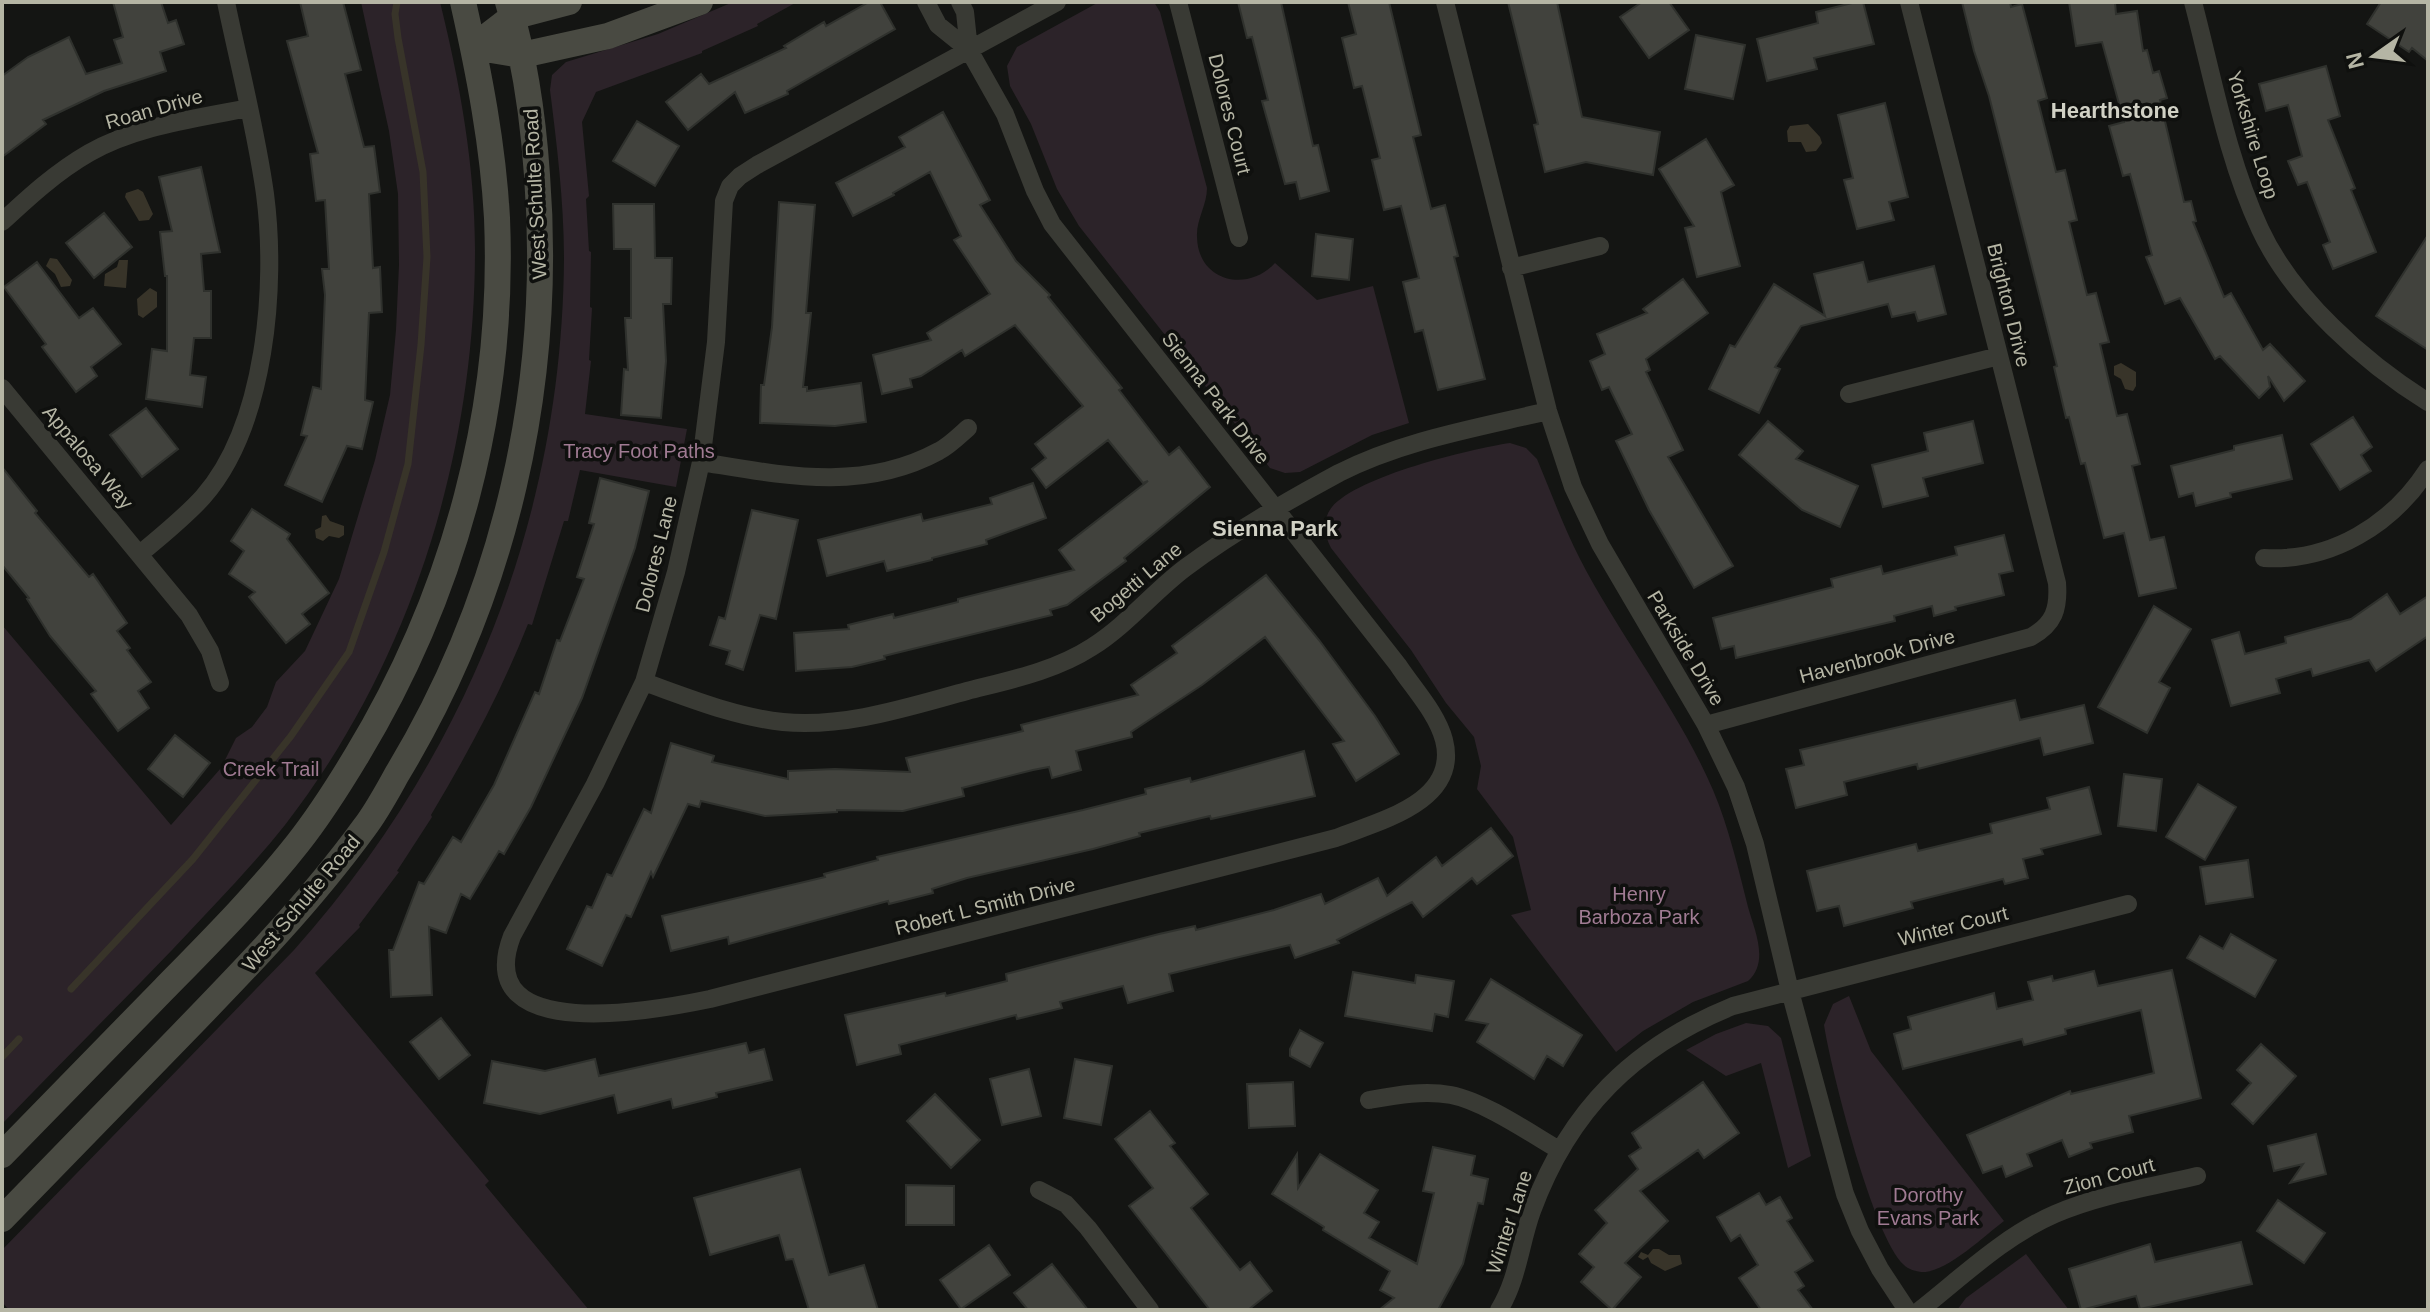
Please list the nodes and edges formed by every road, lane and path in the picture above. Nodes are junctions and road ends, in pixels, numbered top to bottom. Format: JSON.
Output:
{"nodes":[{"id":1,"x":226,"y":2,"type":"edge"},
{"id":2,"x":463,"y":2,"type":"edge"},
{"id":3,"x":569,"y":2,"type":"edge"},
{"id":4,"x":700,"y":2,"type":"edge"},
{"id":5,"x":926,"y":2,"type":"edge"},
{"id":6,"x":960,"y":2,"type":"edge"},
{"id":7,"x":1057,"y":2,"type":"edge"},
{"id":8,"x":1178,"y":2,"type":"edge"},
{"id":9,"x":1445,"y":2,"type":"edge"},
{"id":10,"x":1909,"y":2,"type":"edge"},
{"id":11,"x":2193,"y":2,"type":"edge"},
{"id":12,"x":510,"y":9,"type":"edge"},
{"id":13,"x":473,"y":47,"type":"junction"},
{"id":14,"x":969,"y":50,"type":"junction"},
{"id":15,"x":522,"y":55,"type":"junction"},
{"id":16,"x":248,"y":108,"type":"junction"},
{"id":17,"x":2,"y":222,"type":"edge"},
{"id":18,"x":1239,"y":238,"type":"dead end"},
{"id":19,"x":1600,"y":246,"type":"dead end"},
{"id":20,"x":1511,"y":268,"type":"junction"},
{"id":21,"x":1999,"y":356,"type":"junction"},
{"id":22,"x":2,"y":388,"type":"edge"},
{"id":23,"x":1849,"y":394,"type":"dead end"},
{"id":24,"x":2428,"y":402,"type":"edge"},
{"id":25,"x":1548,"y":411,"type":"junction"},
{"id":26,"x":968,"y":428,"type":"dead end"},
{"id":27,"x":701,"y":462,"type":"junction"},
{"id":28,"x":2428,"y":469,"type":"edge"},
{"id":29,"x":1276,"y":510,"type":"junction"},
{"id":30,"x":140,"y":554,"type":"junction"},
{"id":31,"x":2264,"y":558,"type":"dead end"},
{"id":32,"x":2053,"y":618,"type":"joint"},
{"id":33,"x":644,"y":682,"type":"junction"},
{"id":34,"x":220,"y":683,"type":"dead end"},
{"id":35,"x":1706,"y":725,"type":"junction"},
{"id":36,"x":1446,"y":759,"type":"joint"},
{"id":37,"x":2128,"y":904,"type":"dead end"},
{"id":38,"x":511,"y":983,"type":"joint"},
{"id":39,"x":1790,"y":991,"type":"junction"},
{"id":40,"x":1369,"y":1100,"type":"dead end"},
{"id":41,"x":1559,"y":1150,"type":"junction"},
{"id":42,"x":2,"y":1155,"type":"edge"},
{"id":43,"x":2197,"y":1176,"type":"dead end"},
{"id":44,"x":1039,"y":1190,"type":"dead end"},
{"id":45,"x":2,"y":1219,"type":"edge"},
{"id":46,"x":1150,"y":1310,"type":"edge"},
{"id":47,"x":1499,"y":1310,"type":"edge"},
{"id":48,"x":1907,"y":1310,"type":"edge"},
{"id":49,"x":1920,"y":1310,"type":"edge"}],
"edges":[{"from":1,"to":16,"type":"street"},
{"from":2,"to":13,"type":"main road","name":"West Schulte Road"},
{"from":3,"to":12,"type":"main road"},
{"from":4,"to":15,"type":"main road"},
{"from":5,"to":14,"type":"street","name":"Sienna Park Drive"},
{"from":6,"to":14,"type":"street","name":"Sienna Park Drive"},
{"from":7,"to":14,"type":"street"},
{"from":8,"to":18,"type":"street","name":"Dolores Court"},
{"from":9,"to":20,"type":"street","name":"Parkside Drive"},
{"from":10,"to":21,"type":"street","name":"Brighton Drive"},
{"from":11,"to":24,"type":"street","name":"Yorkshire Loop"},
{"from":12,"to":13,"type":"main road"},
{"from":12,"to":15,"type":"main road","name":"West Schulte Road"},
{"from":13,"to":15,"type":"main road"},
{"from":13,"to":42,"type":"main road","name":"West Schulte Road"},
{"from":14,"to":27,"type":"street","name":"Dolores Lane"},
{"from":14,"to":29,"type":"street","name":"Sienna Park Drive"},
{"from":15,"to":45,"type":"main road","name":"West Schulte Road"},
{"from":16,"to":17,"type":"street","name":"Roan Drive"},
{"from":16,"to":30,"type":"street"},
{"from":19,"to":20,"type":"street"},
{"from":20,"to":25,"type":"street","name":"Parkside Drive"},
{"from":21,"to":23,"type":"street"},
{"from":21,"to":32,"type":"street","name":"Brighton Drive"},
{"from":22,"to":30,"type":"street","name":"Appalosa Way"},
{"from":25,"to":29,"type":"street","name":"Bogetti Lane"},
{"from":25,"to":35,"type":"street","name":"Parkside Drive"},
{"from":26,"to":27,"type":"street"},
{"from":27,"to":33,"type":"street","name":"Dolores Lane"},
{"from":28,"to":31,"type":"street"},
{"from":29,"to":33,"type":"street","name":"Bogetti Lane"},
{"from":29,"to":36,"type":"street","name":"Sienna Park Drive"},
{"from":30,"to":34,"type":"street","name":"Appalosa Way"},
{"from":32,"to":35,"type":"street","name":"Havenbrook Drive"},
{"from":33,"to":38,"type":"street","name":"Dolores Lane"},
{"from":35,"to":39,"type":"street","name":"Parkside Drive"},
{"from":36,"to":38,"type":"street","name":"Robert L Smith Drive"},
{"from":37,"to":39,"type":"street","name":"Winter Court"},
{"from":39,"to":41,"type":"street","name":"Winter Lane"},
{"from":39,"to":48,"type":"street","name":"Parkside Drive"},
{"from":40,"to":41,"type":"street"},
{"from":41,"to":47,"type":"street","name":"Winter Lane"},
{"from":43,"to":49,"type":"street","name":"Zion Court"},
{"from":44,"to":46,"type":"street"}]}
